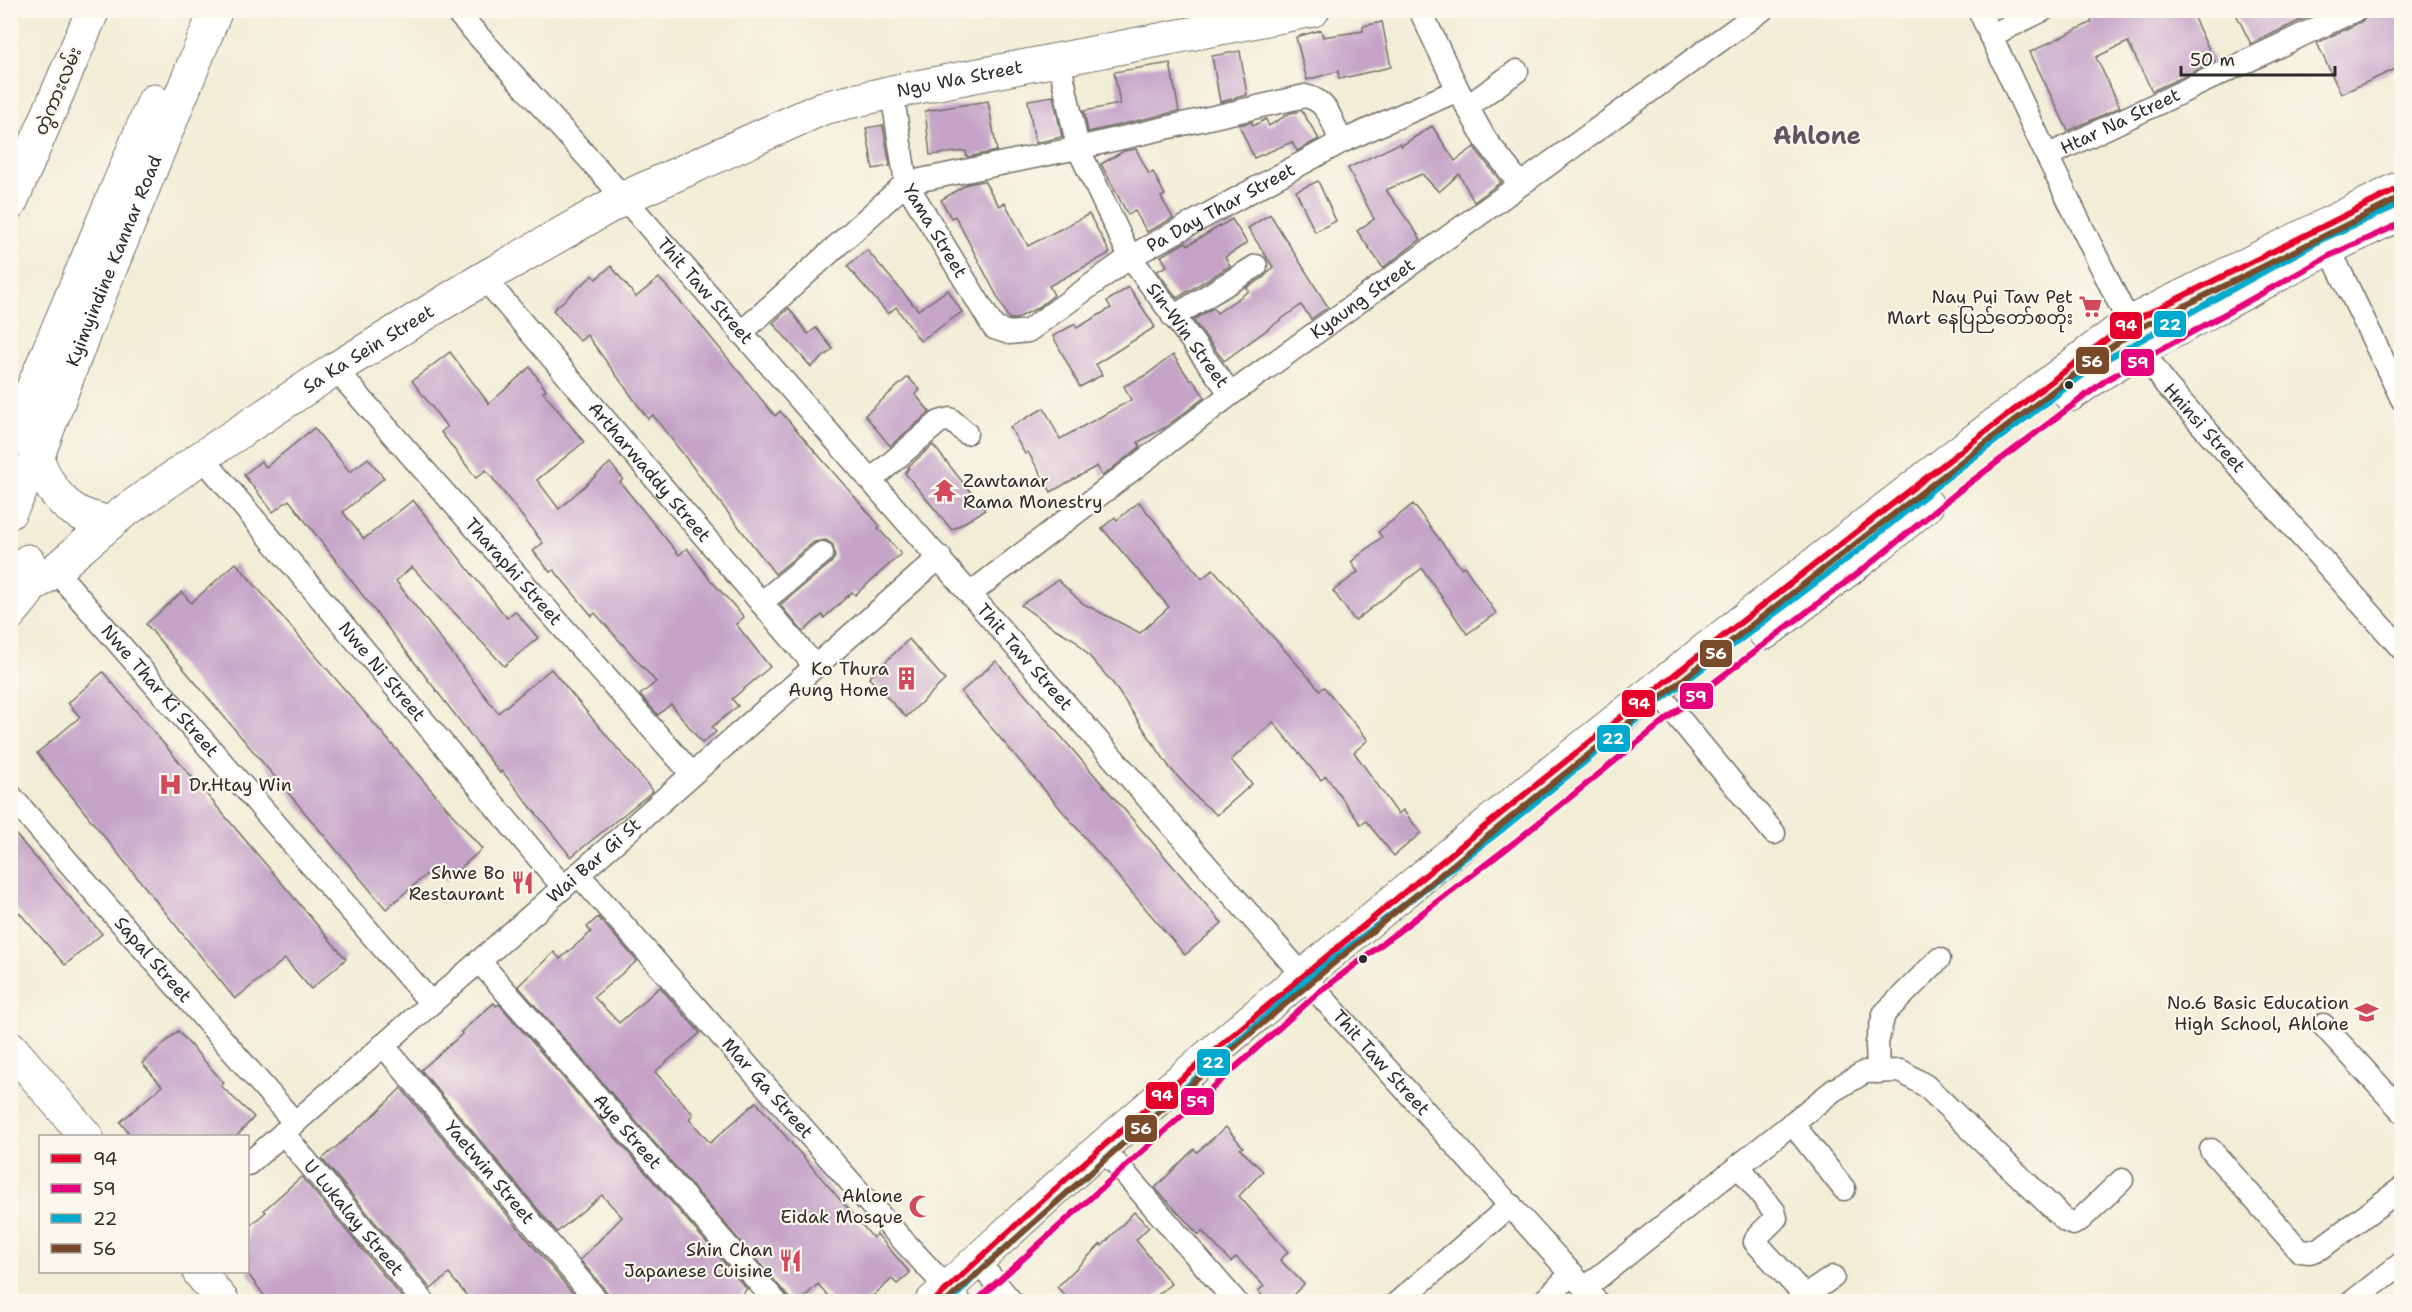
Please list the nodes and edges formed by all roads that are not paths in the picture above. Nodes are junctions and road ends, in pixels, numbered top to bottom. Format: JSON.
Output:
{"nodes":[{"id":1,"x":93,"y":10,"type":"edge"},
{"id":2,"x":455,"y":10,"type":"edge"},
{"id":3,"x":1313,"y":10,"type":"edge"},
{"id":4,"x":1420,"y":10,"type":"edge"},
{"id":5,"x":1762,"y":10,"type":"edge"},
{"id":6,"x":1979,"y":10,"type":"edge"},
{"id":7,"x":2043,"y":10,"type":"edge"},
{"id":8,"x":2355,"y":10,"type":"edge"},
{"id":9,"x":203,"y":14,"type":"edge"},
{"id":10,"x":1276,"y":14,"type":"edge"},
{"id":11,"x":1990,"y":36,"type":"junction"},
{"id":12,"x":1059,"y":60,"type":"junction"},
{"id":13,"x":1517,"y":71,"type":"dead end"},
{"id":14,"x":892,"y":92,"type":"junction"},
{"id":15,"x":1463,"y":98,"type":"junction"},
{"id":16,"x":1341,"y":142,"type":"junction"},
{"id":17,"x":1078,"y":148,"type":"junction"},
{"id":18,"x":2047,"y":156,"type":"junction"},
{"id":19,"x":906,"y":183,"type":"junction"},
{"id":20,"x":1520,"y":184,"type":"junction"},
{"id":21,"x":2402,"y":187,"type":"edge"},
{"id":22,"x":624,"y":198,"type":"junction"},
{"id":23,"x":10,"y":204,"type":"edge"},
{"id":24,"x":2402,"y":213,"type":"edge"},
{"id":25,"x":2324,"y":237,"type":"junction"},
{"id":26,"x":1130,"y":257,"type":"junction"},
{"id":27,"x":1256,"y":266,"type":"dead end"},
{"id":28,"x":483,"y":278,"type":"junction"},
{"id":29,"x":1173,"y":316,"type":"junction"},
{"id":30,"x":994,"y":328,"type":"joint"},
{"id":31,"x":741,"y":333,"type":"junction"},
{"id":32,"x":2136,"y":336,"type":"junction"},
{"id":33,"x":335,"y":369,"type":"junction"},
{"id":34,"x":1231,"y":394,"type":"junction"},
{"id":35,"x":2402,"y":399,"type":"edge"},
{"id":36,"x":966,"y":433,"type":"dead end"},
{"id":37,"x":24,"y":450,"type":"edge"},
{"id":38,"x":202,"y":457,"type":"junction"},
{"id":39,"x":871,"y":480,"type":"junction"},
{"id":40,"x":10,"y":512,"type":"edge"},
{"id":41,"x":110,"y":517,"type":"junction"},
{"id":42,"x":822,"y":553,"type":"dead end"},
{"id":43,"x":940,"y":557,"type":"junction"},
{"id":44,"x":27,"y":578,"type":"edge"},
{"id":45,"x":971,"y":593,"type":"junction"},
{"id":46,"x":761,"y":603,"type":"junction"},
{"id":47,"x":10,"y":614,"type":"edge"},
{"id":48,"x":2402,"y":649,"type":"edge"},
{"id":49,"x":815,"y":666,"type":"junction"},
{"id":50,"x":1662,"y":697,"type":"junction"},
{"id":51,"x":692,"y":774,"type":"junction"},
{"id":52,"x":10,"y":795,"type":"edge"},
{"id":53,"x":1774,"y":833,"type":"dead end"},
{"id":54,"x":571,"y":880,"type":"junction"},
{"id":55,"x":1939,"y":959,"type":"dead end"},
{"id":56,"x":479,"y":961,"type":"junction"},
{"id":57,"x":1308,"y":981,"type":"junction"},
{"id":58,"x":431,"y":1003,"type":"junction"},
{"id":59,"x":2323,"y":1025,"type":"dead end"},
{"id":60,"x":383,"y":1045,"type":"junction"},
{"id":61,"x":10,"y":1047,"type":"edge"},
{"id":62,"x":1878,"y":1072,"type":"junction"},
{"id":63,"x":2402,"y":1111,"type":"edge"},
{"id":64,"x":1792,"y":1123,"type":"junction"},
{"id":65,"x":289,"y":1128,"type":"junction"},
{"id":66,"x":84,"y":1135,"type":"edge"},
{"id":67,"x":2211,"y":1150,"type":"dead end"},
{"id":68,"x":1107,"y":1156,"type":"junction"},
{"id":69,"x":249,"y":1163,"type":"edge"},
{"id":70,"x":1738,"y":1166,"type":"junction"},
{"id":71,"x":2122,"y":1180,"type":"dead end"},
{"id":72,"x":2402,"y":1188,"type":"edge"},
{"id":73,"x":1844,"y":1189,"type":"dead end"},
{"id":74,"x":1511,"y":1205,"type":"junction"},
{"id":75,"x":2402,"y":1263,"type":"edge"},
{"id":76,"x":981,"y":1268,"type":"junction"},
{"id":77,"x":200,"y":1273,"type":"edge"},
{"id":78,"x":1833,"y":1277,"type":"dead end"},
{"id":79,"x":1585,"y":1288,"type":"edge"},
{"id":80,"x":950,"y":1298,"type":"edge"},
{"id":81,"x":223,"y":1302,"type":"edge"},
{"id":82,"x":424,"y":1302,"type":"edge"},
{"id":83,"x":598,"y":1302,"type":"edge"},
{"id":84,"x":776,"y":1302,"type":"edge"},
{"id":85,"x":1012,"y":1302,"type":"edge"},
{"id":86,"x":1236,"y":1302,"type":"edge"},
{"id":87,"x":1398,"y":1302,"type":"edge"},
{"id":88,"x":1543,"y":1302,"type":"edge"},
{"id":89,"x":2352,"y":1302,"type":"edge"}],
"edges":[{"from":1,"to":23,"type":"main road","name":"တွဲကားလမ်း"},
{"from":2,"to":22,"type":"street","name":"Thit Taw Street"},
{"from":3,"to":10,"type":"main road","name":"Ngu Wa Street"},
{"from":4,"to":15,"type":"street"},
{"from":5,"to":20,"type":"street","name":"Kyaung Street"},
{"from":6,"to":11,"type":"street","name":"Hninsi Street"},
{"from":7,"to":11,"type":"street"},
{"from":8,"to":18,"type":"street","name":"Htar Na Street"},
{"from":9,"to":37,"type":"main road","name":"Kyimyindine Kannar Road"},
{"from":10,"to":12,"type":"main road","name":"Ngu Wa Street"},
{"from":11,"to":18,"type":"street","name":"Hninsi Street"},
{"from":12,"to":14,"type":"main road","name":"Ngu Wa Street"},
{"from":12,"to":17,"type":"street","name":"Sin-Win Street"},
{"from":13,"to":15,"type":"street","name":"Pa Day Thar Street"},
{"from":14,"to":19,"type":"street","name":"Yama Street"},
{"from":14,"to":22,"type":"main road","name":"Ngu Wa Street"},
{"from":15,"to":16,"type":"street","name":"Pa Day Thar Street"},
{"from":15,"to":20,"type":"street"},
{"from":16,"to":17,"type":"street"},
{"from":16,"to":26,"type":"street","name":"Pa Day Thar Street"},
{"from":17,"to":19,"type":"street"},
{"from":17,"to":26,"type":"street","name":"Sin-Win Street"},
{"from":18,"to":32,"type":"street","name":"Hninsi Street"},
{"from":19,"to":30,"type":"street","name":"Yama Street"},
{"from":19,"to":31,"type":"street"},
{"from":20,"to":34,"type":"street","name":"Kyaung Street"},
{"from":21,"to":25,"type":"main road"},
{"from":22,"to":28,"type":"main road","name":"Sa Ka Sein Street"},
{"from":22,"to":31,"type":"street","name":"Thit Taw Street"},
{"from":24,"to":25,"type":"main road"},
{"from":25,"to":32,"type":"main road"},
{"from":25,"to":35,"type":"street"},
{"from":26,"to":29,"type":"street","name":"Sin-Win Street"},
{"from":26,"to":30,"type":"street","name":"Pa Day Thar Street"},
{"from":27,"to":29,"type":"street"},
{"from":28,"to":33,"type":"main road","name":"Sa Ka Sein Street"},
{"from":28,"to":46,"type":"street","name":"Artharwaddy Street"},
{"from":29,"to":34,"type":"street","name":"Sin-Win Street"},
{"from":31,"to":39,"type":"street","name":"Thit Taw Street"},
{"from":32,"to":48,"type":"street","name":"Hninsi Street"},
{"from":32,"to":50,"type":"main road"},
{"from":33,"to":38,"type":"main road","name":"Sa Ka Sein Street"},
{"from":33,"to":51,"type":"street","name":"Tharaphi Street"},
{"from":34,"to":45,"type":"street","name":"Kyaung Street"},
{"from":36,"to":39,"type":"street"},
{"from":37,"to":40,"type":"main road","name":"Kyimyindine Kannar Road"},
{"from":37,"to":41,"type":"main road"},
{"from":38,"to":41,"type":"main road","name":"Sa Ka Sein Street"},
{"from":38,"to":54,"type":"street","name":"Nwe Ni Street"},
{"from":39,"to":43,"type":"street","name":"Thit Taw Street"},
{"from":41,"to":44,"type":"main road","name":"Sa Ka Sein Street"},
{"from":42,"to":46,"type":"street"},
{"from":43,"to":45,"type":"street","name":"Thit Taw Street"},
{"from":43,"to":49,"type":"street","name":"Wai Bar Gi St"},
{"from":44,"to":47,"type":"main road"},
{"from":44,"to":58,"type":"street","name":"Nwe Thar Ki Street"},
{"from":45,"to":57,"type":"street","name":"Thit Taw Street"},
{"from":46,"to":49,"type":"street","name":"Artharwaddy Street"},
{"from":49,"to":51,"type":"street","name":"Wai Bar Gi St"},
{"from":50,"to":53,"type":"street"},
{"from":50,"to":57,"type":"main road"},
{"from":51,"to":54,"type":"street","name":"Wai Bar Gi St"},
{"from":52,"to":65,"type":"street","name":"Sapal Street"},
{"from":54,"to":56,"type":"street","name":"Wai Bar Gi St"},
{"from":54,"to":80,"type":"street","name":"Mar Ga Street"},
{"from":55,"to":62,"type":"street"},
{"from":56,"to":58,"type":"street","name":"Wai Bar Gi St"},
{"from":56,"to":84,"type":"street","name":"Aye Street"},
{"from":57,"to":68,"type":"main road"},
{"from":57,"to":74,"type":"street","name":"Thit Taw Street"},
{"from":58,"to":60,"type":"street","name":"Wai Bar Gi St"},
{"from":59,"to":63,"type":"street"},
{"from":60,"to":65,"type":"street","name":"Wai Bar Gi St"},
{"from":60,"to":83,"type":"street","name":"Yaetwin Street"},
{"from":61,"to":66,"type":"main road"},
{"from":62,"to":64,"type":"street"},
{"from":62,"to":71,"type":"street"},
{"from":64,"to":70,"type":"street"},
{"from":64,"to":73,"type":"street"},
{"from":65,"to":69,"type":"street","name":"Wai Bar Gi St"},
{"from":65,"to":82,"type":"street","name":"U Lukalay Street"},
{"from":67,"to":72,"type":"street"},
{"from":68,"to":76,"type":"main road"},
{"from":68,"to":86,"type":"street"},
{"from":70,"to":78,"type":"street"},
{"from":70,"to":79,"type":"street"},
{"from":74,"to":79,"type":"street","name":"Thit Taw Street"},
{"from":74,"to":87,"type":"street"},
{"from":75,"to":89,"type":"street"},
{"from":76,"to":80,"type":"main road"},
{"from":76,"to":85,"type":"street"},
{"from":77,"to":81,"type":"main road"},
{"from":79,"to":88,"type":"street"}]}
